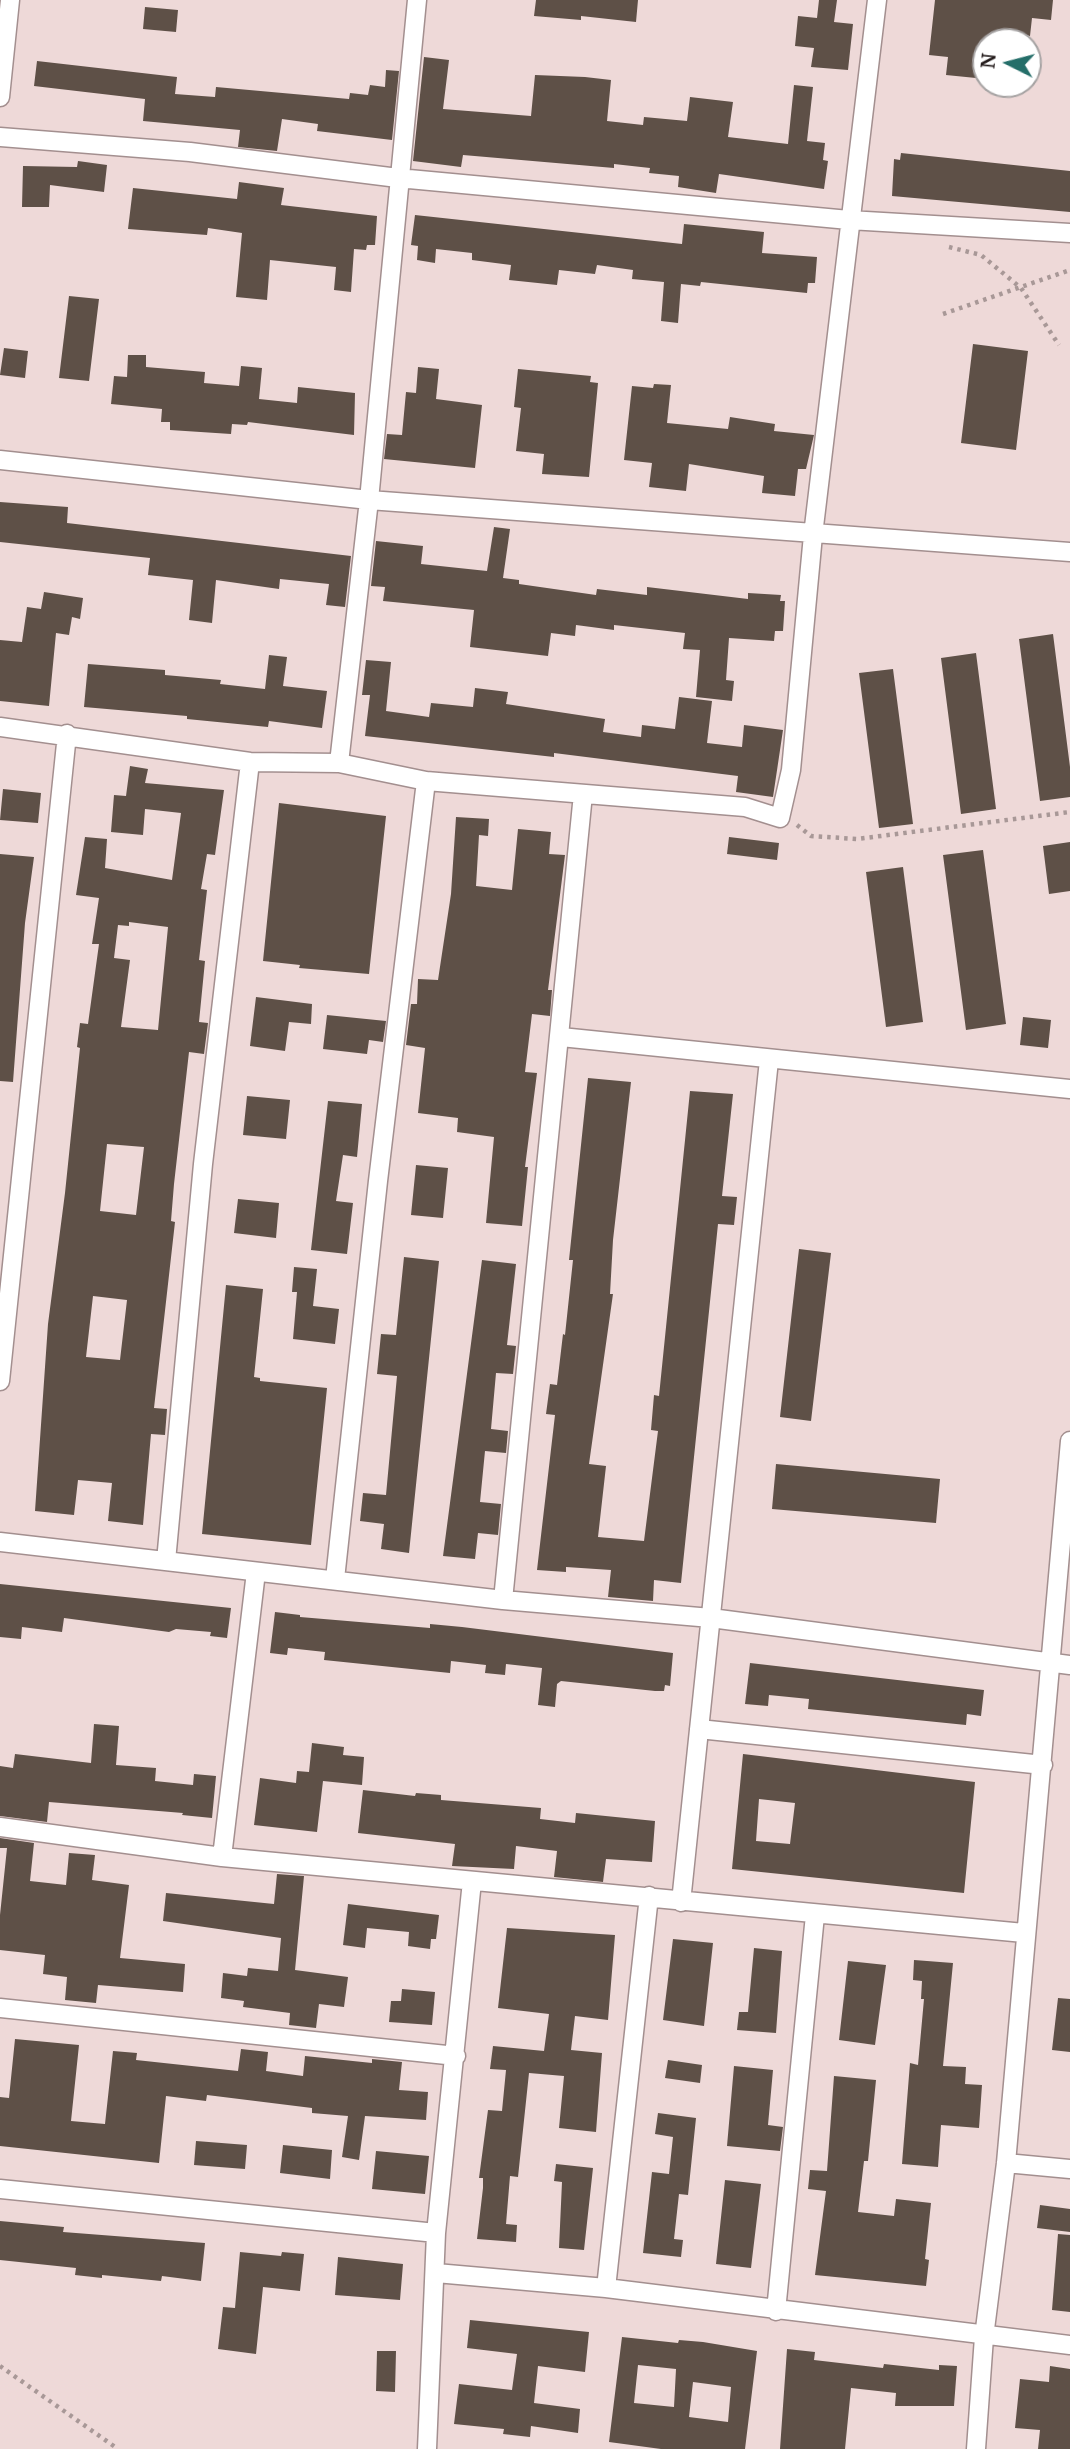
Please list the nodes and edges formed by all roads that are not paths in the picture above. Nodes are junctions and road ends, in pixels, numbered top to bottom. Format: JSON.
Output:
{"nodes":[{"id":1,"x":10,"y":0,"type":"edge"},
{"id":2,"x":417,"y":0,"type":"edge"},
{"id":3,"x":877,"y":0,"type":"edge"},
{"id":4,"x":3,"y":52,"type":"edge"},
{"id":5,"x":0,"y":97,"type":"edge"},
{"id":6,"x":0,"y":137,"type":"edge"},
{"id":7,"x":398,"y":178,"type":"junction"},
{"id":8,"x":849,"y":219,"type":"junction"},
{"id":9,"x":1070,"y":233,"type":"edge"},
{"id":10,"x":0,"y":460,"type":"edge"},
{"id":11,"x":369,"y":500,"type":"junction"},
{"id":12,"x":813,"y":535,"type":"junction"},
{"id":13,"x":1070,"y":552,"type":"edge"},
{"id":14,"x":0,"y":727,"type":"edge"},
{"id":15,"x":67,"y":734,"type":"junction"},
{"id":16,"x":250,"y":762,"type":"junction"},
{"id":17,"x":339,"y":763,"type":"junction"},
{"id":18,"x":426,"y":781,"type":"junction"},
{"id":19,"x":583,"y":794,"type":"junction"},
{"id":20,"x":561,"y":1037,"type":"junction"},
{"id":21,"x":769,"y":1060,"type":"junction"},
{"id":22,"x":1070,"y":1089,"type":"edge"},
{"id":23,"x":0,"y":1381,"type":"edge"},
{"id":24,"x":1070,"y":1441,"type":"edge"},
{"id":25,"x":0,"y":1542,"type":"edge"},
{"id":26,"x":166,"y":1561,"type":"junction"},
{"id":27,"x":256,"y":1572,"type":"junction"},
{"id":28,"x":335,"y":1579,"type":"junction"},
{"id":29,"x":503,"y":1600,"type":"junction"},
{"id":30,"x":711,"y":1618,"type":"junction"},
{"id":31,"x":1050,"y":1664,"type":"junction"},
{"id":32,"x":1070,"y":1665,"type":"edge"},
{"id":33,"x":699,"y":1729,"type":"junction"},
{"id":34,"x":1043,"y":1765,"type":"junction"},
{"id":35,"x":0,"y":1828,"type":"edge"},
{"id":36,"x":222,"y":1857,"type":"junction"},
{"id":37,"x":472,"y":1881,"type":"junction"},
{"id":38,"x":649,"y":1896,"type":"junction"},
{"id":39,"x":681,"y":1902,"type":"junction"},
{"id":40,"x":815,"y":1915,"type":"junction"},
{"id":41,"x":1024,"y":1933,"type":"junction"},
{"id":42,"x":0,"y":2008,"type":"edge"},
{"id":43,"x":456,"y":2056,"type":"junction"},
{"id":44,"x":1006,"y":2163,"type":"junction"},
{"id":45,"x":1070,"y":2169,"type":"edge"},
{"id":46,"x":0,"y":2189,"type":"edge"},
{"id":47,"x":436,"y":2233,"type":"junction"},
{"id":48,"x":436,"y":2273,"type":"junction"},
{"id":49,"x":606,"y":2288,"type":"junction"},
{"id":50,"x":776,"y":2311,"type":"junction"},
{"id":51,"x":984,"y":2337,"type":"junction"},
{"id":52,"x":1070,"y":2345,"type":"edge"},
{"id":53,"x":427,"y":2449,"type":"edge"},
{"id":54,"x":976,"y":2449,"type":"edge"}],
"edges":[{"from":1,"to":4,"type":"street"},
{"from":2,"to":7,"type":"street"},
{"from":3,"to":8,"type":"street"},
{"from":4,"to":5,"type":"street"},
{"from":6,"to":7,"type":"street"},
{"from":7,"to":8,"type":"street"},
{"from":7,"to":11,"type":"street"},
{"from":8,"to":9,"type":"street"},
{"from":8,"to":12,"type":"street"},
{"from":10,"to":11,"type":"street"},
{"from":11,"to":12,"type":"street"},
{"from":11,"to":17,"type":"street"},
{"from":12,"to":13,"type":"street"},
{"from":12,"to":19,"type":"street"},
{"from":14,"to":15,"type":"street"},
{"from":15,"to":16,"type":"street"},
{"from":15,"to":23,"type":"street"},
{"from":16,"to":17,"type":"street"},
{"from":16,"to":26,"type":"street"},
{"from":17,"to":18,"type":"street"},
{"from":18,"to":19,"type":"street"},
{"from":18,"to":28,"type":"street"},
{"from":19,"to":20,"type":"street"},
{"from":20,"to":21,"type":"street"},
{"from":20,"to":29,"type":"street"},
{"from":21,"to":22,"type":"street"},
{"from":21,"to":30,"type":"street"},
{"from":24,"to":31,"type":"street"},
{"from":25,"to":26,"type":"street"},
{"from":26,"to":27,"type":"street"},
{"from":27,"to":28,"type":"street"},
{"from":27,"to":36,"type":"street"},
{"from":28,"to":29,"type":"street"},
{"from":29,"to":30,"type":"street"},
{"from":30,"to":31,"type":"street"},
{"from":30,"to":33,"type":"street"},
{"from":31,"to":32,"type":"street"},
{"from":31,"to":34,"type":"street"},
{"from":33,"to":34,"type":"street"},
{"from":33,"to":39,"type":"street"},
{"from":34,"to":41,"type":"street"},
{"from":35,"to":36,"type":"street"},
{"from":36,"to":37,"type":"street"},
{"from":37,"to":38,"type":"street"},
{"from":37,"to":43,"type":"street"},
{"from":38,"to":39,"type":"street"},
{"from":38,"to":49,"type":"street"},
{"from":39,"to":40,"type":"street"},
{"from":40,"to":41,"type":"street"},
{"from":40,"to":50,"type":"street"},
{"from":41,"to":44,"type":"street"},
{"from":42,"to":43,"type":"street"},
{"from":43,"to":47,"type":"street"},
{"from":44,"to":45,"type":"street"},
{"from":44,"to":51,"type":"street"},
{"from":46,"to":47,"type":"street"},
{"from":47,"to":48,"type":"street"},
{"from":48,"to":49,"type":"street"},
{"from":48,"to":53,"type":"street"},
{"from":49,"to":50,"type":"street"},
{"from":50,"to":51,"type":"street"},
{"from":51,"to":52,"type":"street"},
{"from":51,"to":54,"type":"street"}]}
